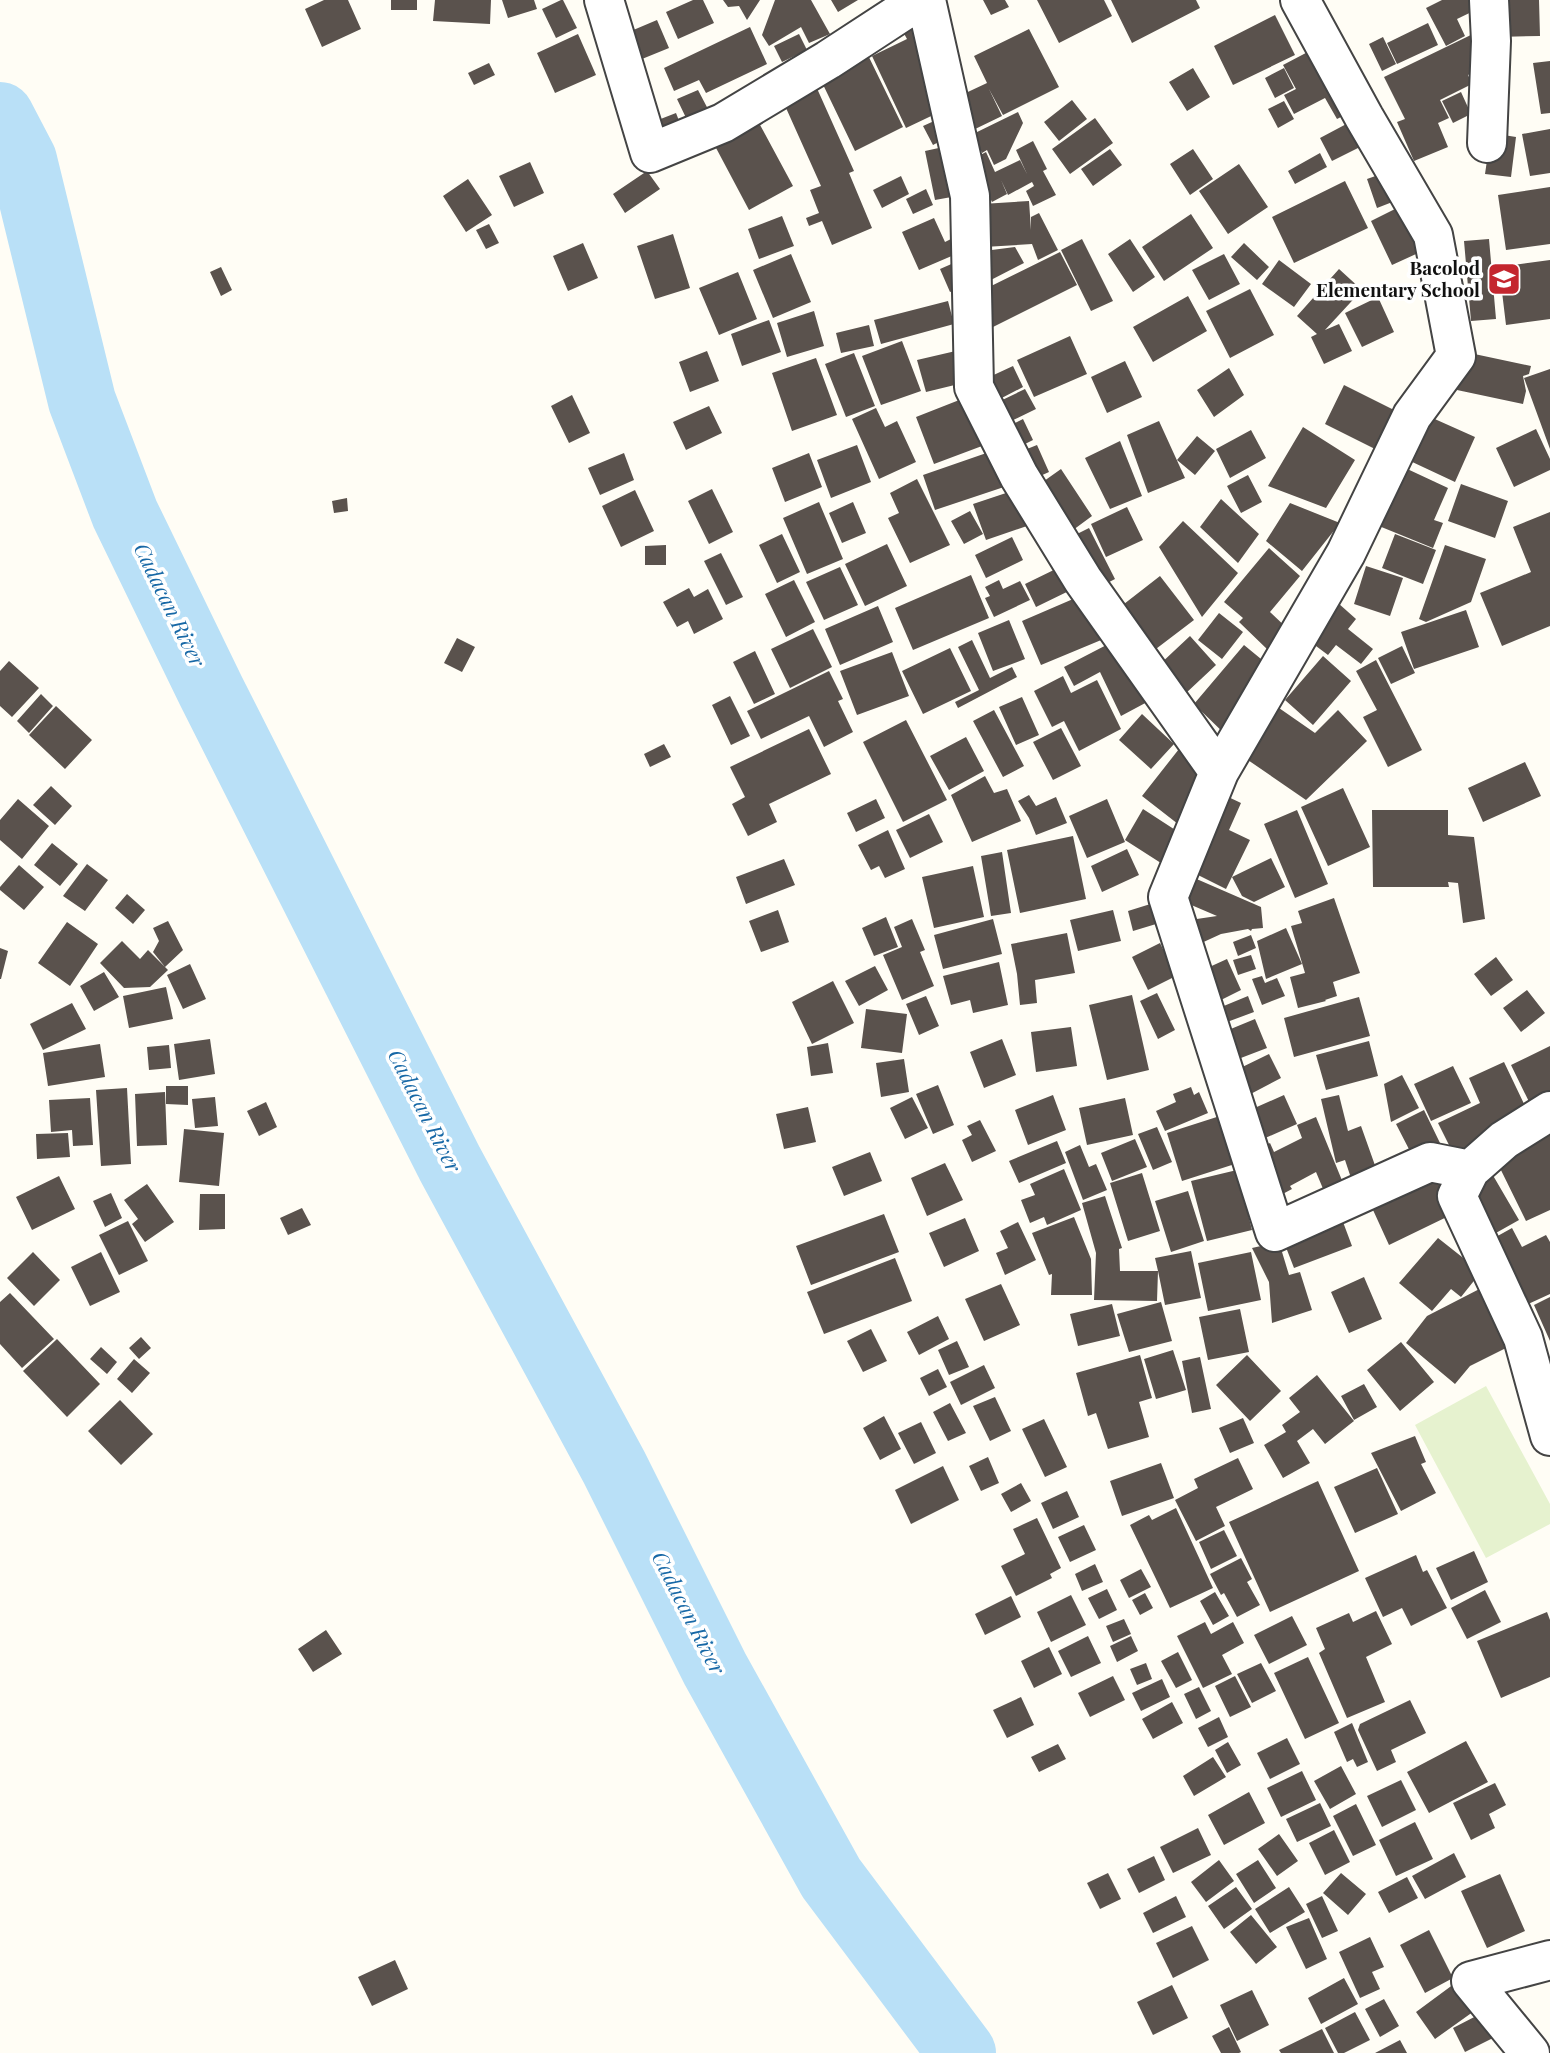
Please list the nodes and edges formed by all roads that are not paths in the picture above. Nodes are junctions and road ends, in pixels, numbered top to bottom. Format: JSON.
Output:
{"nodes":[{"id":1,"x":604,"y":0,"type":"edge"},
{"id":2,"x":920,"y":0,"type":"edge"},
{"id":3,"x":926,"y":0,"type":"edge"},
{"id":4,"x":1300,"y":0,"type":"edge"},
{"id":5,"x":1489,"y":0,"type":"edge"},
{"id":6,"x":1487,"y":143,"type":"dead end"},
{"id":7,"x":1219,"y":772,"type":"junction"},
{"id":8,"x":1550,"y":1111,"type":"edge"},
{"id":9,"x":1470,"y":1170,"type":"junction"},
{"id":10,"x":1550,"y":1436,"type":"edge"},
{"id":11,"x":1550,"y":1960,"type":"edge"},
{"id":12,"x":1530,"y":2053,"type":"edge"}],
"edges":[{"from":1,"to":2,"type":"street"},
{"from":3,"to":7,"type":"street"},
{"from":4,"to":7,"type":"street"},
{"from":5,"to":6,"type":"street"},
{"from":7,"to":9,"type":"street"},
{"from":8,"to":9,"type":"street"},
{"from":9,"to":10,"type":"street"},
{"from":11,"to":12,"type":"street"}]}
